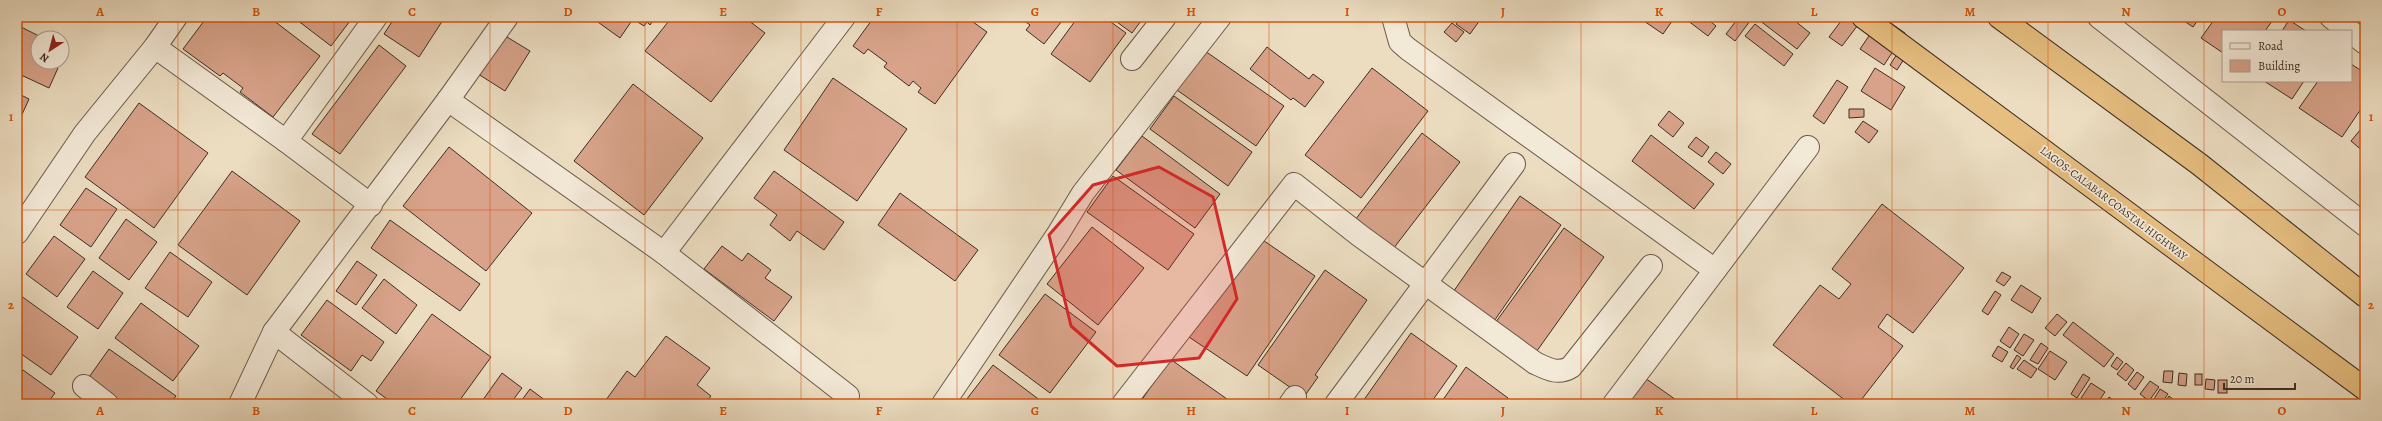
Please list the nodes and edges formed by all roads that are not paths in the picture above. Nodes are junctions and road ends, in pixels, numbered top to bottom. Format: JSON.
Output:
{"nodes":[{"id":1,"x":176,"y":17,"type":"edge"},
{"id":2,"x":376,"y":17,"type":"edge"},
{"id":3,"x":507,"y":17,"type":"edge"},
{"id":4,"x":844,"y":17,"type":"edge"},
{"id":5,"x":1164,"y":17,"type":"edge"},
{"id":6,"x":1220,"y":17,"type":"edge"},
{"id":7,"x":1393,"y":17,"type":"edge"},
{"id":8,"x":1864,"y":17,"type":"edge"},
{"id":9,"x":1999,"y":17,"type":"edge"},
{"id":10,"x":2099,"y":17,"type":"edge"},
{"id":11,"x":2331,"y":17,"type":"edge"},
{"id":12,"x":2347,"y":30,"type":"edge"},
{"id":13,"x":2352,"y":33,"type":"edge"},
{"id":14,"x":2365,"y":43,"type":"edge"},
{"id":15,"x":155,"y":47,"type":"junction"},
{"id":16,"x":1132,"y":59,"type":"dead end"},
{"id":17,"x":448,"y":100,"type":"junction"},
{"id":18,"x":286,"y":141,"type":"junction"},
{"id":19,"x":1808,"y":147,"type":"dead end"},
{"id":20,"x":1514,"y":164,"type":"dead end"},
{"id":21,"x":371,"y":204,"type":"junction"},
{"id":22,"x":2365,"y":225,"type":"edge"},
{"id":23,"x":17,"y":233,"type":"edge"},
{"id":24,"x":664,"y":253,"type":"junction"},
{"id":25,"x":1651,"y":266,"type":"dead end"},
{"id":26,"x":1715,"y":270,"type":"junction"},
{"id":27,"x":1427,"y":284,"type":"junction"},
{"id":28,"x":2365,"y":296,"type":"edge"},
{"id":29,"x":274,"y":332,"type":"junction"},
{"id":30,"x":84,"y":386,"type":"dead end"},
{"id":31,"x":2365,"y":389,"type":"edge"},
{"id":32,"x":848,"y":396,"type":"dead end"},
{"id":33,"x":107,"y":404,"type":"edge"},
{"id":34,"x":240,"y":404,"type":"edge"},
{"id":35,"x":367,"y":404,"type":"edge"},
{"id":36,"x":943,"y":404,"type":"edge"},
{"id":37,"x":1123,"y":404,"type":"edge"},
{"id":38,"x":1336,"y":404,"type":"edge"},
{"id":39,"x":1614,"y":404,"type":"edge"}],
"edges":[{"from":1,"to":15,"type":"street"},
{"from":2,"to":18,"type":"street"},
{"from":3,"to":17,"type":"street"},
{"from":4,"to":24,"type":"street"},
{"from":5,"to":16,"type":"street"},
{"from":6,"to":36,"type":"street"},
{"from":7,"to":26,"type":"street"},
{"from":8,"to":31,"type":"highway","name":"LAGOS-CALABAR COASTAL HIGHWAY"},
{"from":9,"to":28,"type":"highway"},
{"from":10,"to":22,"type":"street"},
{"from":11,"to":12,"type":"street"},
{"from":13,"to":14,"type":"street"},
{"from":15,"to":18,"type":"street"},
{"from":15,"to":23,"type":"street"},
{"from":17,"to":21,"type":"street"},
{"from":17,"to":24,"type":"street"},
{"from":18,"to":21,"type":"street"},
{"from":19,"to":26,"type":"street"},
{"from":20,"to":27,"type":"street"},
{"from":21,"to":29,"type":"street"},
{"from":24,"to":32,"type":"street"},
{"from":25,"to":27,"type":"street"},
{"from":26,"to":39,"type":"street"},
{"from":27,"to":37,"type":"street"},
{"from":27,"to":38,"type":"street"},
{"from":29,"to":34,"type":"street"},
{"from":29,"to":35,"type":"street"},
{"from":30,"to":33,"type":"street"}]}
